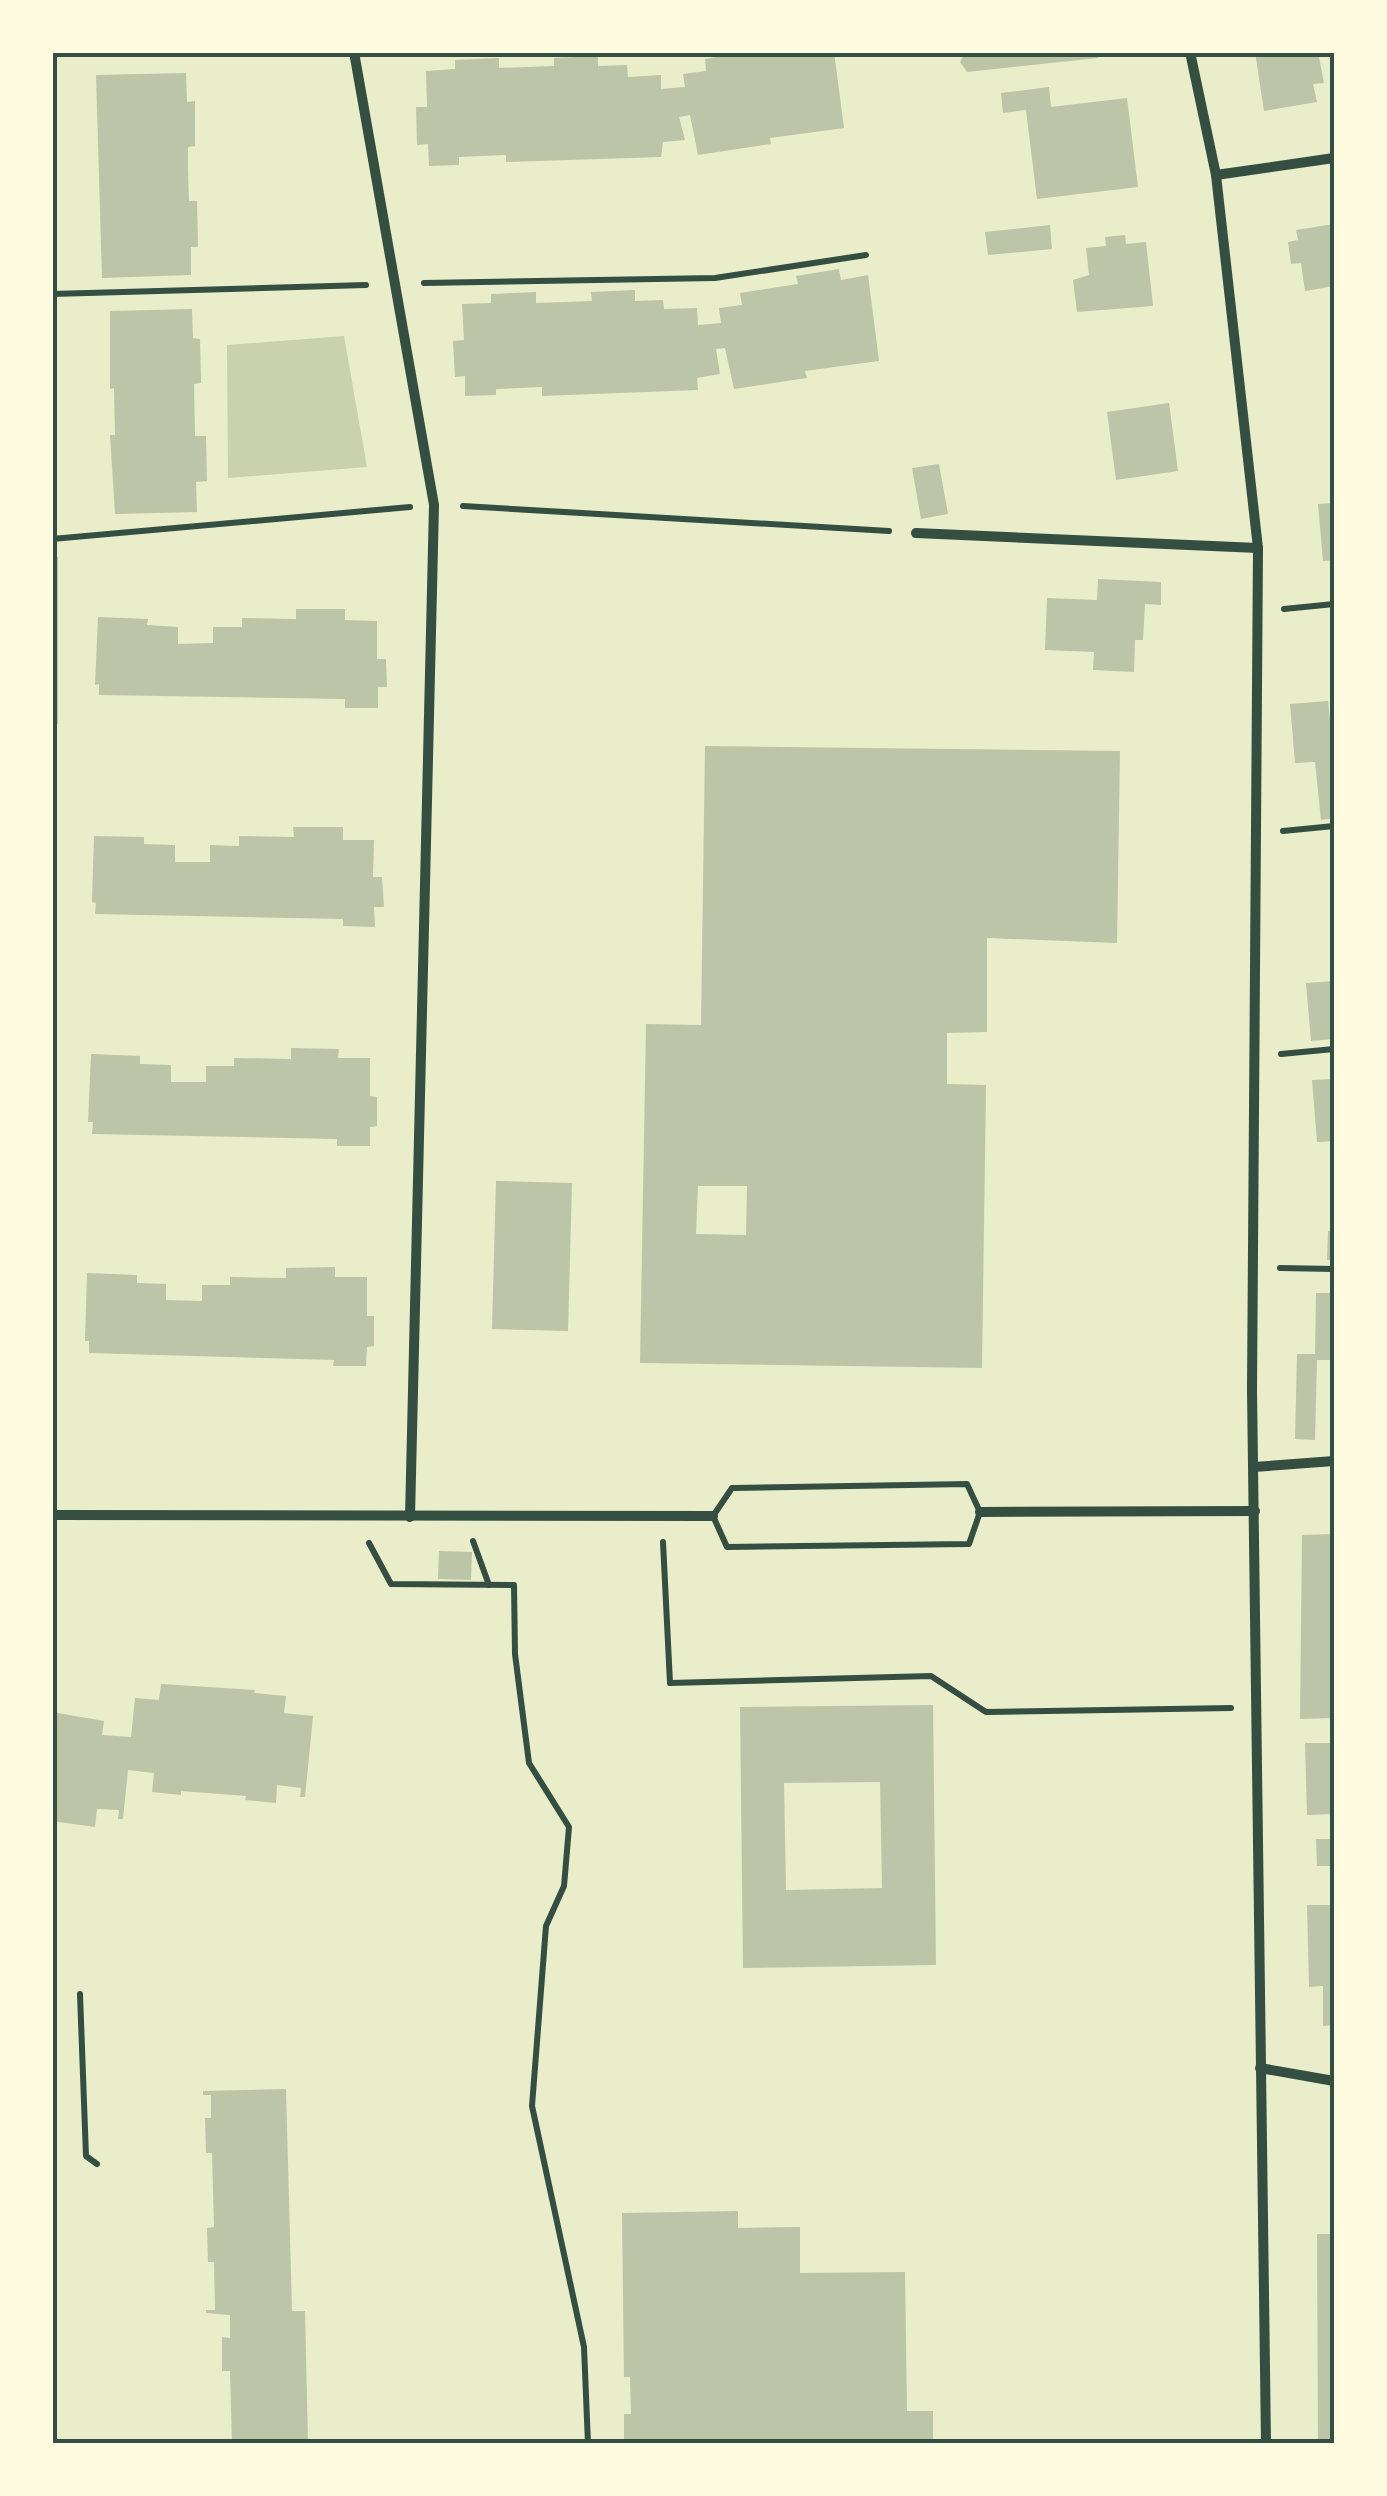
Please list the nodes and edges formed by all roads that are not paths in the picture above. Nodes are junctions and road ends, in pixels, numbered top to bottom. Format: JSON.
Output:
{"nodes":[{"id":1,"x":354,"y":52,"type":"edge"},
{"id":2,"x":1190,"y":52,"type":"edge"},
{"id":3,"x":1334,"y":158,"type":"edge"},
{"id":4,"x":1216,"y":175,"type":"junction"},
{"id":5,"x":916,"y":533,"type":"road end"},
{"id":6,"x":1258,"y":548,"type":"junction"},
{"id":7,"x":1334,"y":1461,"type":"edge"},
{"id":8,"x":1254,"y":1467,"type":"junction"},
{"id":9,"x":1254,"y":1511,"type":"junction"},
{"id":10,"x":980,"y":1512,"type":"road end"},
{"id":11,"x":52,"y":1515,"type":"edge"},
{"id":12,"x":410,"y":1516,"type":"junction"},
{"id":13,"x":713,"y":1516,"type":"road end"},
{"id":14,"x":1260,"y":2068,"type":"junction"},
{"id":15,"x":1334,"y":2081,"type":"edge"},
{"id":16,"x":1266,"y":2444,"type":"edge"}],
"edges":[{"from":1,"to":12,"type":"street"},
{"from":2,"to":4,"type":"street"},
{"from":3,"to":4,"type":"street"},
{"from":4,"to":6,"type":"street"},
{"from":5,"to":6,"type":"street"},
{"from":6,"to":8,"type":"street"},
{"from":7,"to":8,"type":"street"},
{"from":8,"to":9,"type":"street"},
{"from":9,"to":10,"type":"street"},
{"from":9,"to":14,"type":"street"},
{"from":11,"to":12,"type":"street"},
{"from":12,"to":13,"type":"street"},
{"from":14,"to":15,"type":"street"},
{"from":14,"to":16,"type":"street"}]}
